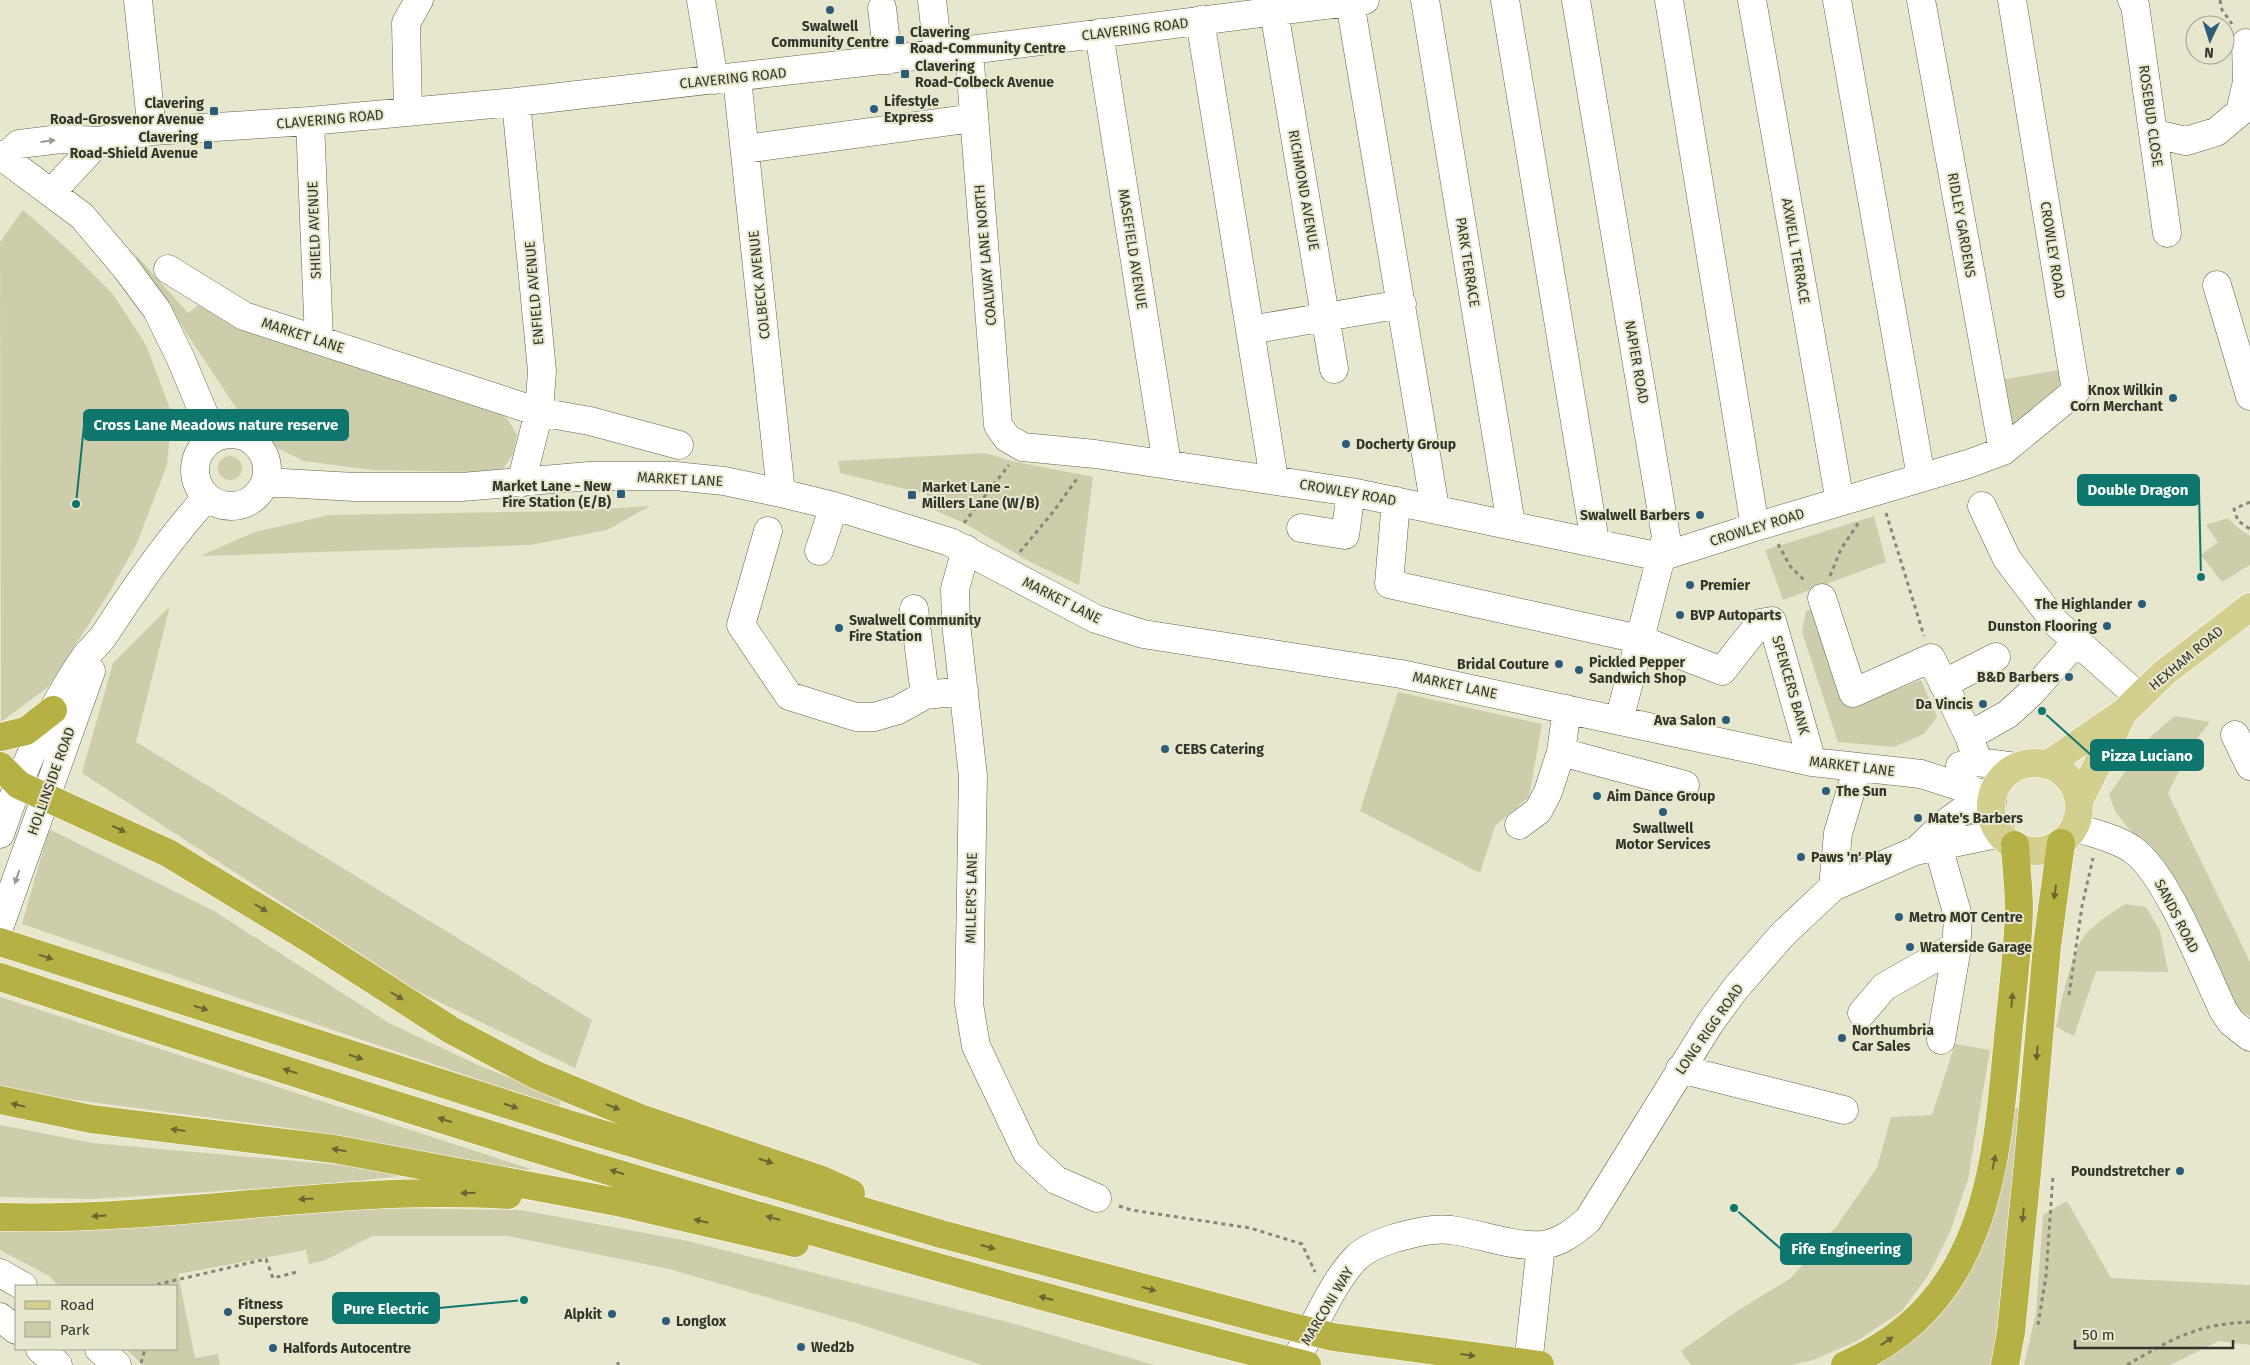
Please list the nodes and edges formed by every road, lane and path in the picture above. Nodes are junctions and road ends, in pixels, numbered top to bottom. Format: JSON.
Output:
{"nodes":[{"id":1,"x":138,"y":0,"type":"edge"},
{"id":2,"x":419,"y":0,"type":"edge"},
{"id":3,"x":701,"y":0,"type":"edge"},
{"id":4,"x":932,"y":0,"type":"edge"},
{"id":5,"x":1425,"y":0,"type":"edge"},
{"id":6,"x":1505,"y":0,"type":"edge"},
{"id":7,"x":1576,"y":0,"type":"edge"},
{"id":8,"x":1669,"y":0,"type":"edge"},
{"id":9,"x":1752,"y":0,"type":"edge"},
{"id":10,"x":1837,"y":0,"type":"edge"},
{"id":11,"x":1922,"y":0,"type":"edge"},
{"id":12,"x":2012,"y":0,"type":"edge"},
{"id":13,"x":2132,"y":0,"type":"edge"},
{"id":14,"x":1358,"y":1,"type":"edge"},
{"id":15,"x":882,"y":8,"type":"dead end"},
{"id":16,"x":1274,"y":11,"type":"junction"},
{"id":17,"x":1200,"y":20,"type":"junction"},
{"id":18,"x":1099,"y":33,"type":"junction"},
{"id":19,"x":2246,"y":43,"type":"dead end"},
{"id":20,"x":969,"y":50,"type":"junction"},
{"id":21,"x":938,"y":54,"type":"junction"},
{"id":22,"x":888,"y":60,"type":"junction"},
{"id":23,"x":725,"y":79,"type":"junction"},
{"id":24,"x":516,"y":102,"type":"junction"},
{"id":25,"x":408,"y":112,"type":"junction"},
{"id":26,"x":974,"y":118,"type":"junction"},
{"id":27,"x":310,"y":121,"type":"junction"},
{"id":28,"x":152,"y":131,"type":"junction"},
{"id":29,"x":2154,"y":134,"type":"junction"},
{"id":30,"x":99,"y":141,"type":"junction"},
{"id":31,"x":745,"y":149,"type":"junction"},
{"id":32,"x":2,"y":156,"type":"edge"},
{"id":33,"x":51,"y":193,"type":"junction"},
{"id":34,"x":2167,"y":233,"type":"dead end"},
{"id":35,"x":168,"y":269,"type":"dead end"},
{"id":36,"x":2217,"y":285,"type":"dead end"},
{"id":37,"x":1402,"y":304,"type":"junction"},
{"id":38,"x":1326,"y":317,"type":"junction"},
{"id":39,"x":1250,"y":330,"type":"junction"},
{"id":40,"x":319,"y":340,"type":"junction"},
{"id":41,"x":1334,"y":369,"type":"dead end"},
{"id":42,"x":2250,"y":396,"type":"edge"},
{"id":43,"x":539,"y":412,"type":"junction"},
{"id":44,"x":214,"y":438,"type":"junction"},
{"id":45,"x":679,"y":446,"type":"dead end"},
{"id":46,"x":1023,"y":447,"type":"junction"},
{"id":47,"x":2002,"y":451,"type":"junction"},
{"id":48,"x":1095,"y":454,"type":"junction"},
{"id":49,"x":1167,"y":464,"type":"junction"},
{"id":50,"x":1921,"y":477,"type":"junction"},
{"id":51,"x":1274,"y":479,"type":"junction"},
{"id":52,"x":266,"y":482,"type":"junction"},
{"id":53,"x":521,"y":483,"type":"junction"},
{"id":54,"x":1878,"y":491,"type":"junction"},
{"id":55,"x":1351,"y":492,"type":"junction"},
{"id":56,"x":781,"y":493,"type":"junction"},
{"id":57,"x":207,"y":498,"type":"junction"},
{"id":58,"x":1396,"y":501,"type":"junction"},
{"id":59,"x":1840,"y":502,"type":"junction"},
{"id":60,"x":2250,"y":502,"type":"edge"},
{"id":61,"x":834,"y":506,"type":"junction"},
{"id":62,"x":1982,"y":506,"type":"dead end"},
{"id":63,"x":1435,"y":508,"type":"junction"},
{"id":64,"x":1864,"y":515,"type":"dead end"},
{"id":65,"x":1512,"y":524,"type":"junction"},
{"id":66,"x":1761,"y":525,"type":"junction"},
{"id":67,"x":1301,"y":528,"type":"dead end"},
{"id":68,"x":2250,"y":529,"type":"edge"},
{"id":69,"x":768,"y":531,"type":"dead end"},
{"id":70,"x":1595,"y":542,"type":"junction"},
{"id":71,"x":958,"y":545,"type":"junction"},
{"id":72,"x":819,"y":551,"type":"dead end"},
{"id":73,"x":1661,"y":557,"type":"junction"},
{"id":74,"x":1005,"y":570,"type":"junction"},
{"id":75,"x":1822,"y":598,"type":"junction"},
{"id":76,"x":2250,"y":607,"type":"edge"},
{"id":77,"x":914,"y":609,"type":"dead end"},
{"id":78,"x":103,"y":636,"type":"junction"},
{"id":79,"x":1639,"y":639,"type":"junction"},
{"id":80,"x":2076,"y":642,"type":"junction"},
{"id":81,"x":1996,"y":657,"type":"dead end"},
{"id":82,"x":1931,"y":658,"type":"junction"},
{"id":83,"x":1943,"y":684,"type":"junction"},
{"id":84,"x":964,"y":691,"type":"junction"},
{"id":85,"x":924,"y":695,"type":"junction"},
{"id":86,"x":2132,"y":704,"type":"junction"},
{"id":87,"x":1567,"y":709,"type":"junction"},
{"id":88,"x":53,"y":710,"type":"junction"},
{"id":89,"x":1619,"y":721,"type":"junction"},
{"id":90,"x":2235,"y":735,"type":"dead end"},
{"id":91,"x":1969,"y":736,"type":"junction"},
{"id":92,"x":0,"y":737,"type":"edge"},
{"id":93,"x":1560,"y":752,"type":"junction"},
{"id":94,"x":1812,"y":762,"type":"junction"},
{"id":95,"x":1978,"y":762,"type":"junction"},
{"id":96,"x":2047,"y":765,"type":"junction"},
{"id":97,"x":2250,"y":766,"type":"edge"},
{"id":98,"x":1858,"y":767,"type":"junction"},
{"id":99,"x":2016,"y":767,"type":"junction"},
{"id":100,"x":1921,"y":774,"type":"junction"},
{"id":101,"x":9,"y":776,"type":"edge"},
{"id":102,"x":1685,"y":785,"type":"dead end"},
{"id":103,"x":46,"y":796,"type":"junction"},
{"id":104,"x":1992,"y":799,"type":"junction"},
{"id":105,"x":2079,"y":801,"type":"junction"},
{"id":106,"x":1519,"y":825,"type":"dead end"},
{"id":107,"x":3,"y":826,"type":"edge"},
{"id":108,"x":2079,"y":836,"type":"junction"},
{"id":109,"x":2008,"y":839,"type":"junction"},
{"id":110,"x":1927,"y":848,"type":"junction"},
{"id":111,"x":1833,"y":887,"type":"junction"},
{"id":112,"x":0,"y":925,"type":"edge"},
{"id":113,"x":0,"y":942,"type":"edge"},
{"id":114,"x":1956,"y":946,"type":"junction"},
{"id":115,"x":0,"y":976,"type":"edge"},
{"id":116,"x":2067,"y":1004,"type":"dead end"},
{"id":117,"x":1862,"y":1013,"type":"dead end"},
{"id":118,"x":2250,"y":1037,"type":"edge"},
{"id":119,"x":1941,"y":1040,"type":"dead end"},
{"id":120,"x":1680,"y":1069,"type":"junction"},
{"id":121,"x":0,"y":1100,"type":"edge"},
{"id":122,"x":1844,"y":1110,"type":"dead end"},
{"id":123,"x":2053,"y":1169,"type":"dead end"},
{"id":124,"x":1097,"y":1198,"type":"joint"},
{"id":125,"x":622,"y":1203,"type":"junction"},
{"id":126,"x":0,"y":1217,"type":"edge"},
{"id":127,"x":941,"y":1234,"type":"junction"},
{"id":128,"x":1542,"y":1244,"type":"junction"},
{"id":129,"x":903,"y":1257,"type":"junction"},
{"id":130,"x":297,"y":1272,"type":"dead end"},
{"id":131,"x":0,"y":1273,"type":"edge"},
{"id":132,"x":22,"y":1285,"type":"edge"},
{"id":133,"x":158,"y":1285,"type":"edge"},
{"id":134,"x":1329,"y":1300,"type":"junction"},
{"id":135,"x":1074,"y":1306,"type":"junction"},
{"id":136,"x":0,"y":1317,"type":"edge"},
{"id":137,"x":2250,"y":1322,"type":"edge"},
{"id":138,"x":15,"y":1329,"type":"edge"},
{"id":139,"x":2037,"y":1331,"type":"dead end"},
{"id":140,"x":1333,"y":1337,"type":"junction"},
{"id":141,"x":41,"y":1350,"type":"edge"},
{"id":142,"x":100,"y":1350,"type":"edge"},
{"id":143,"x":144,"y":1350,"type":"edge"},
{"id":144,"x":58,"y":1365,"type":"edge"},
{"id":145,"x":117,"y":1365,"type":"edge"},
{"id":146,"x":141,"y":1365,"type":"edge"},
{"id":147,"x":1234,"y":1365,"type":"edge"},
{"id":148,"x":1293,"y":1365,"type":"edge"},
{"id":149,"x":1307,"y":1365,"type":"edge"},
{"id":150,"x":1440,"y":1365,"type":"edge"},
{"id":151,"x":1528,"y":1365,"type":"edge"},
{"id":152,"x":1540,"y":1365,"type":"edge"},
{"id":153,"x":1845,"y":1365,"type":"edge"},
{"id":154,"x":2005,"y":1365,"type":"edge"},
{"id":155,"x":2127,"y":1365,"type":"edge"}],
"edges":[{"from":1,"to":28,"type":"street"},
{"from":2,"to":25,"type":"street"},
{"from":3,"to":23,"type":"street","name":"COLBECK AVENUE"},
{"from":4,"to":21,"type":"street"},
{"from":5,"to":65,"type":"street","name":"PARK TERRACE"},
{"from":6,"to":70,"type":"street"},
{"from":7,"to":73,"type":"street","name":"NAPIER ROAD"},
{"from":8,"to":66,"type":"street"},
{"from":9,"to":59,"type":"street","name":"AXWELL TERRACE"},
{"from":10,"to":50,"type":"street"},
{"from":11,"to":47,"type":"street","name":"RIDLEY GARDENS"},
{"from":12,"to":47,"type":"street","name":"CROWLEY ROAD"},
{"from":13,"to":29,"type":"street","name":"ROSEBUD CLOSE"},
{"from":14,"to":16,"type":"street","name":"CLAVERING ROAD"},
{"from":14,"to":37,"type":"street"},
{"from":15,"to":22,"type":"street"},
{"from":16,"to":17,"type":"street","name":"CLAVERING ROAD"},
{"from":16,"to":38,"type":"street","name":"RICHMOND AVENUE"},
{"from":17,"to":18,"type":"street","name":"CLAVERING ROAD"},
{"from":17,"to":39,"type":"street"},
{"from":18,"to":20,"type":"street","name":"CLAVERING ROAD"},
{"from":18,"to":49,"type":"street","name":"MASEFIELD AVENUE"},
{"from":19,"to":29,"type":"street"},
{"from":20,"to":21,"type":"street","name":"CLAVERING ROAD"},
{"from":20,"to":26,"type":"street","name":"COALWAY LANE NORTH"},
{"from":21,"to":22,"type":"street","name":"CLAVERING ROAD"},
{"from":22,"to":23,"type":"street","name":"CLAVERING ROAD"},
{"from":23,"to":24,"type":"street","name":"CLAVERING ROAD"},
{"from":23,"to":31,"type":"street","name":"COLBECK AVENUE"},
{"from":24,"to":25,"type":"street","name":"CLAVERING ROAD"},
{"from":24,"to":43,"type":"street","name":"ENFIELD AVENUE"},
{"from":25,"to":27,"type":"street","name":"CLAVERING ROAD"},
{"from":26,"to":31,"type":"street"},
{"from":26,"to":46,"type":"street","name":"COALWAY LANE NORTH"},
{"from":27,"to":28,"type":"street","name":"CLAVERING ROAD"},
{"from":27,"to":40,"type":"street","name":"SHIELD AVENUE"},
{"from":28,"to":30,"type":"street","name":"CLAVERING ROAD"},
{"from":29,"to":34,"type":"street","name":"ROSEBUD CLOSE"},
{"from":32,"to":30,"type":"street","name":"CLAVERING ROAD","one_way":true},
{"from":30,"to":33,"type":"street"},
{"from":31,"to":56,"type":"street","name":"COLBECK AVENUE"},
{"from":32,"to":33,"type":"street"},
{"from":33,"to":44,"type":"street"},
{"from":35,"to":40,"type":"street","name":"MARKET LANE"},
{"from":36,"to":42,"type":"street"},
{"from":37,"to":38,"type":"street"},
{"from":37,"to":63,"type":"street"},
{"from":38,"to":39,"type":"street"},
{"from":38,"to":41,"type":"street","name":"RICHMOND AVENUE"},
{"from":39,"to":51,"type":"street"},
{"from":40,"to":43,"type":"street","name":"MARKET LANE"},
{"from":43,"to":45,"type":"street","name":"MARKET LANE"},
{"from":43,"to":53,"type":"street","name":"ENFIELD AVENUE"},
{"from":44,"to":52,"type":"street"},
{"from":44,"to":57,"type":"street"},
{"from":46,"to":48,"type":"street","name":"CROWLEY ROAD"},
{"from":46,"to":71,"type":"path"},
{"from":47,"to":50,"type":"street","name":"CROWLEY ROAD"},
{"from":48,"to":49,"type":"street","name":"CROWLEY ROAD"},
{"from":48,"to":74,"type":"path"},
{"from":49,"to":51,"type":"street","name":"CROWLEY ROAD"},
{"from":50,"to":54,"type":"street","name":"CROWLEY ROAD"},
{"from":51,"to":55,"type":"street","name":"CROWLEY ROAD"},
{"from":52,"to":53,"type":"street","name":"MARKET LANE"},
{"from":52,"to":57,"type":"street"},
{"from":53,"to":56,"type":"street","name":"MARKET LANE"},
{"from":54,"to":59,"type":"street","name":"CROWLEY ROAD"},
{"from":54,"to":82,"type":"path"},
{"from":55,"to":58,"type":"street","name":"CROWLEY ROAD"},
{"from":55,"to":67,"type":"street"},
{"from":56,"to":61,"type":"street","name":"MARKET LANE"},
{"from":57,"to":78,"type":"street","name":"HOLLINSIDE ROAD"},
{"from":58,"to":63,"type":"street","name":"CROWLEY ROAD"},
{"from":58,"to":79,"type":"street"},
{"from":59,"to":66,"type":"street","name":"CROWLEY ROAD"},
{"from":60,"to":68,"type":"path"},
{"from":61,"to":71,"type":"street","name":"MARKET LANE"},
{"from":61,"to":72,"type":"street"},
{"from":62,"to":80,"type":"street"},
{"from":63,"to":65,"type":"street","name":"CROWLEY ROAD"},
{"from":64,"to":75,"type":"path"},
{"from":65,"to":70,"type":"street","name":"CROWLEY ROAD"},
{"from":66,"to":73,"type":"street","name":"CROWLEY ROAD"},
{"from":66,"to":75,"type":"path"},
{"from":69,"to":85,"type":"street"},
{"from":70,"to":73,"type":"street","name":"CROWLEY ROAD"},
{"from":71,"to":74,"type":"street","name":"MARKET LANE"},
{"from":71,"to":84,"type":"street","name":"MILLER'S LANE"},
{"from":73,"to":79,"type":"street","name":"NAPIER ROAD"},
{"from":74,"to":87,"type":"street","name":"MARKET LANE"},
{"from":75,"to":82,"type":"street"},
{"from":76,"to":86,"type":"main road","name":"HEXHAM ROAD"},
{"from":77,"to":85,"type":"street"},
{"from":78,"to":88,"type":"street","name":"HOLLINSIDE ROAD"},
{"from":78,"to":103,"type":"street","name":"HOLLINSIDE ROAD"},
{"from":79,"to":89,"type":"street","name":"NAPIER ROAD"},
{"from":79,"to":94,"type":"street","name":"SPENCERS BANK"},
{"from":80,"to":86,"type":"street"},
{"from":80,"to":91,"type":"street"},
{"from":81,"to":83,"type":"street"},
{"from":82,"to":83,"type":"street"},
{"from":83,"to":91,"type":"street"},
{"from":84,"to":85,"type":"street"},
{"from":84,"to":124,"type":"street","name":"MILLER'S LANE"},
{"from":86,"to":96,"type":"main road","name":"HEXHAM ROAD"},
{"from":86,"to":105,"type":"main road","name":"HEXHAM ROAD"},
{"from":87,"to":89,"type":"street","name":"MARKET LANE"},
{"from":87,"to":93,"type":"street"},
{"from":88,"to":92,"type":"highway"},
{"from":88,"to":101,"type":"street","name":"HOLLINSIDE ROAD"},
{"from":89,"to":94,"type":"street","name":"MARKET LANE"},
{"from":90,"to":97,"type":"street"},
{"from":91,"to":95,"type":"street"},
{"from":93,"to":102,"type":"street"},
{"from":93,"to":106,"type":"street"},
{"from":94,"to":98,"type":"street","name":"MARKET LANE"},
{"from":95,"to":99,"type":"street","name":"MARKET LANE"},
{"from":95,"to":100,"type":"street","name":"MARKET LANE"},
{"from":96,"to":99,"type":"main road"},
{"from":96,"to":105,"type":"main road"},
{"from":98,"to":100,"type":"street","name":"MARKET LANE"},
{"from":98,"to":111,"type":"street"},
{"from":99,"to":104,"type":"main road"},
{"from":100,"to":104,"type":"street","name":"MARKET LANE"},
{"from":101,"to":103,"type":"highway"},
{"from":101,"to":107,"type":"street","name":"HOLLINSIDE ROAD"},
{"from":103,"to":112,"type":"street","name":"HOLLINSIDE ROAD","one_way":true},
{"from":103,"to":127,"type":"highway","one_way":true},
{"from":104,"to":109,"type":"main road"},
{"from":104,"to":110,"type":"street"},
{"from":105,"to":108,"type":"main road"},
{"from":108,"to":109,"type":"main road"},
{"from":108,"to":116,"type":"path"},
{"from":108,"to":118,"type":"street","name":"SANDS ROAD"},
{"from":108,"to":154,"type":"highway","one_way":true},
{"from":109,"to":110,"type":"street"},
{"from":153,"to":109,"type":"highway","one_way":true},
{"from":110,"to":111,"type":"street","name":"LONG RIGG ROAD"},
{"from":110,"to":114,"type":"street"},
{"from":111,"to":120,"type":"street","name":"LONG RIGG ROAD"},
{"from":113,"to":127,"type":"highway","one_way":true},
{"from":114,"to":117,"type":"street"},
{"from":114,"to":119,"type":"street"},
{"from":129,"to":115,"type":"highway","one_way":true},
{"from":120,"to":122,"type":"street"},
{"from":120,"to":128,"type":"street","name":"LONG RIGG ROAD"},
{"from":125,"to":121,"type":"highway","one_way":true},
{"from":123,"to":139,"type":"path"},
{"from":124,"to":134,"type":"path"},
{"from":125,"to":126,"type":"highway","one_way":true},
{"from":129,"to":125,"type":"highway","one_way":true},
{"from":127,"to":140,"type":"highway","one_way":true,"bridge":true},
{"from":128,"to":134,"type":"street","name":"MARCONI WAY"},
{"from":128,"to":151,"type":"street"},
{"from":135,"to":129,"type":"highway","one_way":true},
{"from":130,"to":133,"type":"path"},
{"from":131,"to":132,"type":"street"},
{"from":134,"to":148,"type":"street","name":"MARCONI WAY"},
{"from":135,"to":147,"type":"highway"},
{"from":135,"to":149,"type":"highway","bridge":true},
{"from":136,"to":138,"type":"street"},
{"from":137,"to":155,"type":"path"},
{"from":140,"to":150,"type":"highway","bridge":true},
{"from":140,"to":152,"type":"highway","one_way":true,"bridge":true},
{"from":141,"to":144,"type":"street"},
{"from":142,"to":145,"type":"street"},
{"from":143,"to":146,"type":"path"}]}
